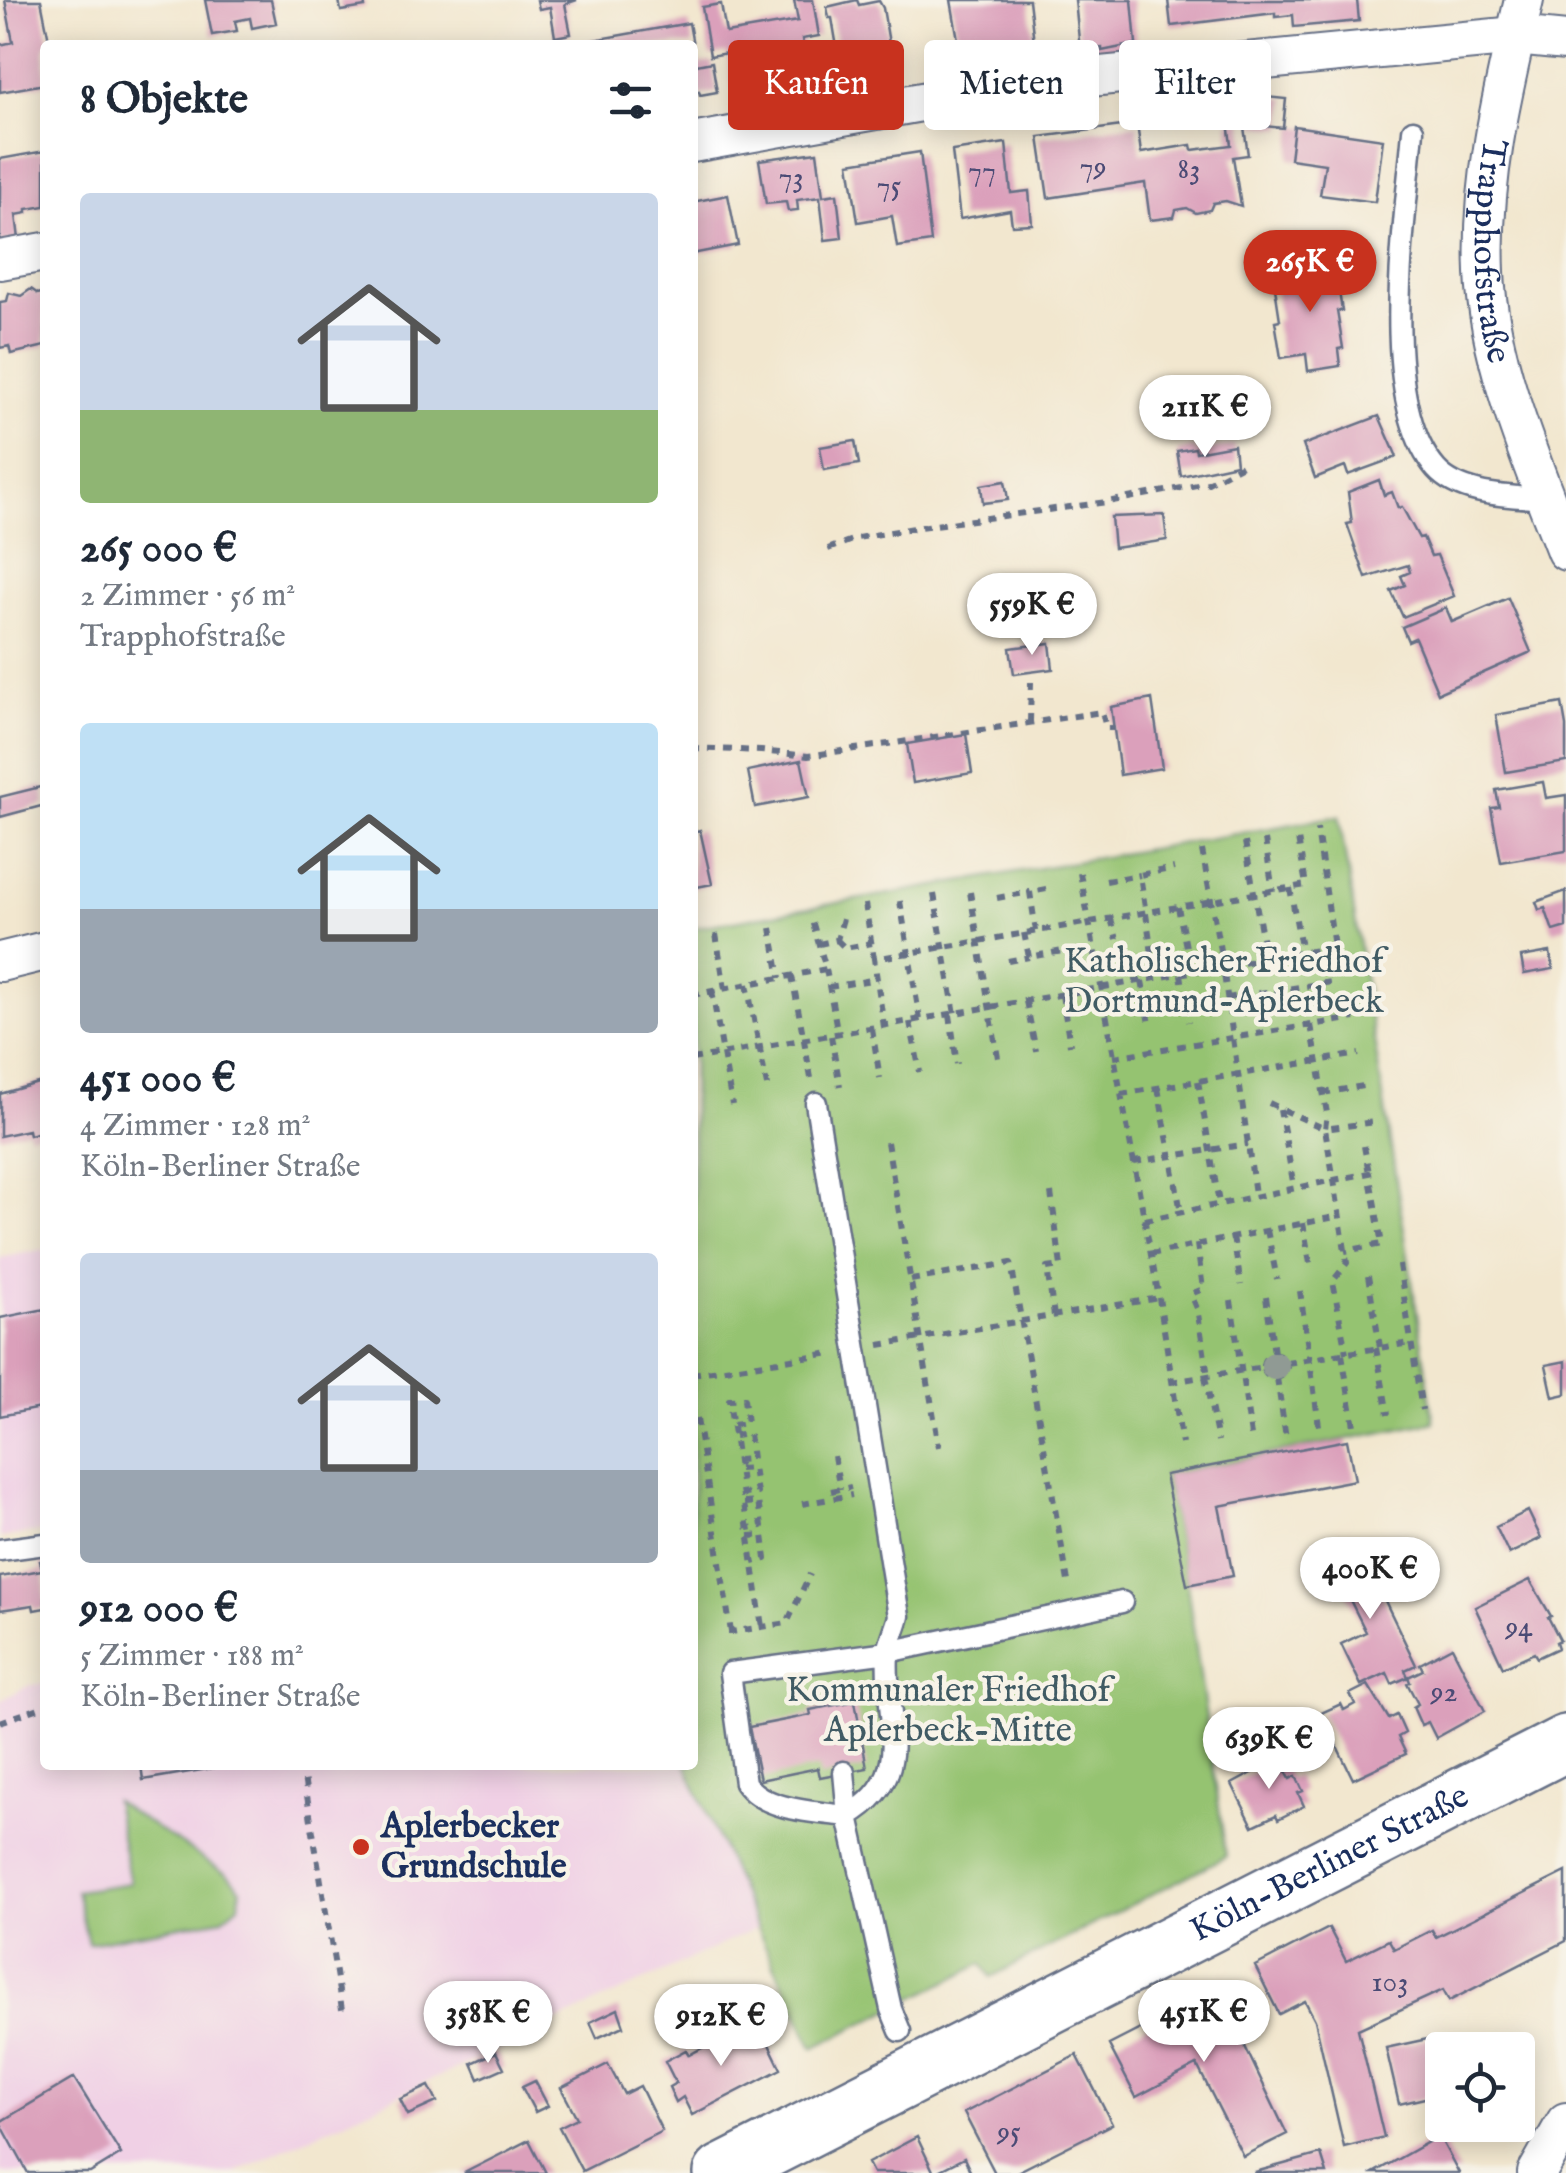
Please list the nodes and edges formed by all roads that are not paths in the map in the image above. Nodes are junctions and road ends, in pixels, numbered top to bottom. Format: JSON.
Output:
{"nodes":[{"id":1,"x":1520,"y":18,"type":"edge"},
{"id":2,"x":1566,"y":41,"type":"edge"},
{"id":3,"x":1413,"y":130,"type":"dead end"},
{"id":4,"x":698,"y":141,"type":"edge"},
{"id":5,"x":40,"y":253,"type":"edge"},
{"id":6,"x":0,"y":260,"type":"edge"},
{"id":7,"x":1546,"y":499,"type":"junction"},
{"id":8,"x":1566,"y":551,"type":"edge"},
{"id":9,"x":40,"y":951,"type":"edge"},
{"id":10,"x":0,"y":962,"type":"edge"},
{"id":11,"x":816,"y":1103,"type":"road end"},
{"id":12,"x":40,"y":1545,"type":"edge"},
{"id":13,"x":0,"y":1550,"type":"edge"},
{"id":14,"x":1122,"y":1602,"type":"dead end"},
{"id":15,"x":888,"y":1652,"type":"junction"},
{"id":16,"x":1566,"y":1743,"type":"edge"},
{"id":17,"x":844,"y":1772,"type":"dead end"},
{"id":18,"x":848,"y":1816,"type":"junction"},
{"id":19,"x":900,"y":2031,"type":"dead end"},
{"id":20,"x":1566,"y":2122,"type":"edge"},
{"id":21,"x":722,"y":2173,"type":"edge"},
{"id":22,"x":1537,"y":2173,"type":"edge"}],
"edges":[{"from":1,"to":2,"type":"street"},
{"from":1,"to":4,"type":"street"},
{"from":1,"to":7,"type":"street","name":"Trapphofstraße"},
{"from":3,"to":7,"type":"lane"},
{"from":5,"to":6,"type":"street"},
{"from":7,"to":8,"type":"street","name":"Trapphofstraße"},
{"from":9,"to":10,"type":"street"},
{"from":11,"to":15,"type":"lane"},
{"from":12,"to":13,"type":"lane"},
{"from":14,"to":15,"type":"lane"},
{"from":15,"to":18,"type":"lane"},
{"from":15,"to":18,"type":"lane"},
{"from":16,"to":21,"type":"main road","name":"Köln-Berliner Straße"},
{"from":17,"to":18,"type":"lane"},
{"from":18,"to":19,"type":"lane"},
{"from":20,"to":22,"type":"street"}]}
